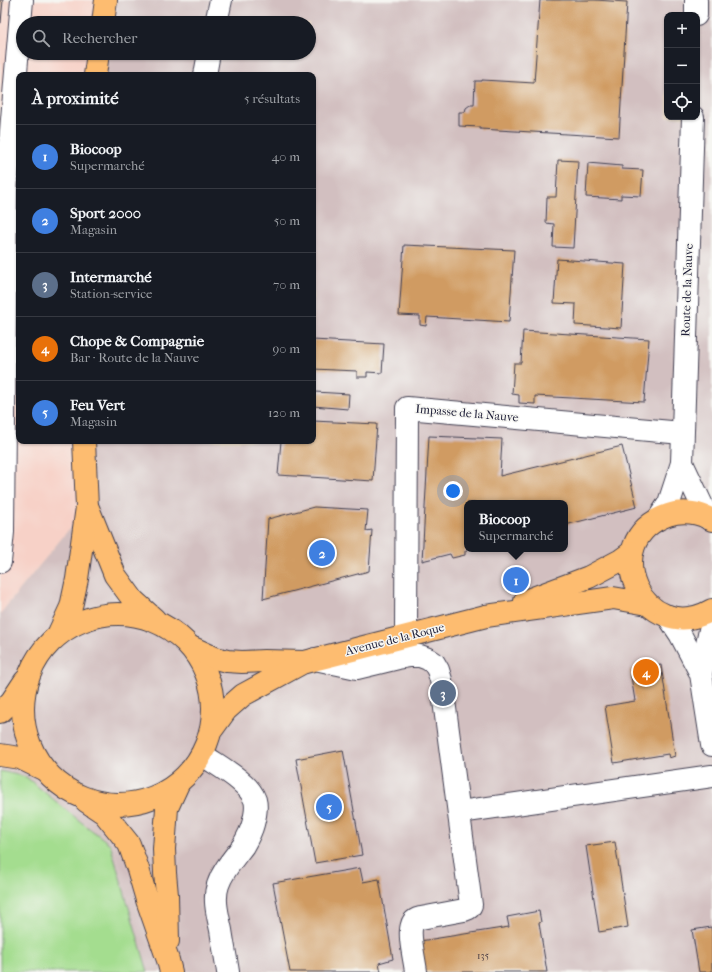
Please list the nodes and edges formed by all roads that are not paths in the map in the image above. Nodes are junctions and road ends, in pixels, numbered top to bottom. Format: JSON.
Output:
{"nodes":[{"id":1,"x":22,"y":0,"type":"edge"},
{"id":2,"x":106,"y":0,"type":"edge"},
{"id":3,"x":221,"y":0,"type":"edge"},
{"id":4,"x":696,"y":0,"type":"edge"},
{"id":5,"x":696,"y":12,"type":"edge"},
{"id":6,"x":21,"y":16,"type":"edge"},
{"id":7,"x":104,"y":16,"type":"edge"},
{"id":8,"x":218,"y":16,"type":"edge"},
{"id":9,"x":17,"y":60,"type":"edge"},
{"id":10,"x":97,"y":60,"type":"edge"},
{"id":11,"x":208,"y":60,"type":"edge"},
{"id":12,"x":95,"y":72,"type":"edge"},
{"id":13,"x":206,"y":72,"type":"edge"},
{"id":14,"x":693,"y":120,"type":"edge"},
{"id":15,"x":682,"y":433,"type":"junction"},
{"id":16,"x":84,"y":444,"type":"edge"},
{"id":17,"x":682,"y":463,"type":"junction"},
{"id":18,"x":87,"y":507,"type":"junction"},
{"id":19,"x":659,"y":518,"type":"junction"},
{"id":20,"x":710,"y":519,"type":"edge"},
{"id":21,"x":632,"y":552,"type":"junction"},
{"id":22,"x":0,"y":562,"type":"edge"},
{"id":23,"x":648,"y":604,"type":"junction"},
{"id":24,"x":712,"y":610,"type":"edge"},
{"id":25,"x":486,"y":616,"type":"junction"},
{"id":26,"x":668,"y":616,"type":"junction"},
{"id":27,"x":157,"y":621,"type":"junction"},
{"id":28,"x":712,"y":623,"type":"edge"},
{"id":29,"x":58,"y":635,"type":"junction"},
{"id":30,"x":406,"y":636,"type":"junction"},
{"id":31,"x":193,"y":648,"type":"junction"},
{"id":32,"x":310,"y":660,"type":"junction"},
{"id":33,"x":702,"y":674,"type":"junction"},
{"id":34,"x":27,"y":679,"type":"junction"},
{"id":35,"x":0,"y":712,"type":"edge"},
{"id":36,"x":212,"y":728,"type":"junction"},
{"id":37,"x":712,"y":745,"type":"edge"},
{"id":38,"x":0,"y":755,"type":"edge"},
{"id":39,"x":203,"y":755,"type":"junction"},
{"id":40,"x":45,"y":770,"type":"junction"},
{"id":41,"x":712,"y":776,"type":"edge"},
{"id":42,"x":178,"y":784,"type":"junction"},
{"id":43,"x":78,"y":796,"type":"junction"},
{"id":44,"x":460,"y":812,"type":"junction"},
{"id":45,"x":170,"y":966,"type":"edge"},
{"id":46,"x":228,"y":972,"type":"edge"},
{"id":47,"x":416,"y":972,"type":"edge"}],
"edges":[{"from":1,"to":6,"type":"street"},
{"from":2,"to":7,"type":"main road"},
{"from":3,"to":8,"type":"street"},
{"from":4,"to":5,"type":"street"},
{"from":9,"to":22,"type":"street"},
{"from":10,"to":12,"type":"main road"},
{"from":11,"to":13,"type":"street"},
{"from":14,"to":15,"type":"street","name":"Route de la Nauve"},
{"from":15,"to":17,"type":"street","name":"Route de la Nauve"},
{"from":15,"to":30,"type":"street","name":"Impasse de la Nauve"},
{"from":16,"to":18,"type":"main road"},
{"from":17,"to":19,"type":"street","name":"Route de la Nauve"},
{"from":17,"to":20,"type":"street","name":"Route de la Nauve"},
{"from":18,"to":27,"type":"main road"},
{"from":18,"to":29,"type":"main road"},
{"from":19,"to":20,"type":"main road"},
{"from":19,"to":21,"type":"main road"},
{"from":21,"to":23,"type":"main road"},
{"from":21,"to":25,"type":"main road"},
{"from":23,"to":25,"type":"main road"},
{"from":23,"to":26,"type":"main road"},
{"from":24,"to":26,"type":"main road"},
{"from":25,"to":30,"type":"main road","name":"Avenue de la Roque"},
{"from":26,"to":33,"type":"street"},
{"from":27,"to":29,"type":"main road"},
{"from":27,"to":31,"type":"main road"},
{"from":28,"to":33,"type":"street"},
{"from":29,"to":34,"type":"main road"},
{"from":30,"to":32,"type":"main road","name":"Avenue de la Roque"},
{"from":31,"to":32,"type":"main road"},
{"from":31,"to":36,"type":"main road"},
{"from":32,"to":36,"type":"main road"},
{"from":32,"to":44,"type":"street"},
{"from":33,"to":37,"type":"street"},
{"from":34,"to":35,"type":"main road"},
{"from":34,"to":40,"type":"main road"},
{"from":36,"to":39,"type":"main road"},
{"from":38,"to":40,"type":"main road"},
{"from":39,"to":42,"type":"main road"},
{"from":39,"to":46,"type":"street"},
{"from":40,"to":43,"type":"main road"},
{"from":41,"to":44,"type":"street"},
{"from":42,"to":43,"type":"main road"},
{"from":42,"to":45,"type":"main road"},
{"from":43,"to":45,"type":"main road"},
{"from":44,"to":47,"type":"street"}]}
